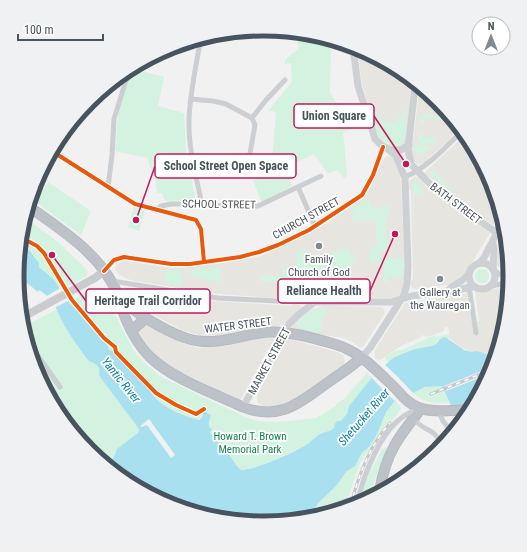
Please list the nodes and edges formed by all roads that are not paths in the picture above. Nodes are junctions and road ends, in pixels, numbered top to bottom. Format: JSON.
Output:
{"nodes":[{"id":1,"x":199,"y":46,"type":"edge"},
{"id":2,"x":354,"y":54,"type":"edge"},
{"id":3,"x":126,"y":80,"type":"edge"},
{"id":4,"x":285,"y":80,"type":"dead end"},
{"id":5,"x":415,"y":91,"type":"edge"},
{"id":6,"x":191,"y":99,"type":"junction"},
{"id":7,"x":252,"y":118,"type":"junction"},
{"id":8,"x":458,"y":135,"type":"edge"},
{"id":9,"x":409,"y":145,"type":"junction"},
{"id":10,"x":386,"y":148,"type":"junction"},
{"id":11,"x":57,"y":155,"type":"edge"},
{"id":12,"x":194,"y":166,"type":"junction"},
{"id":13,"x":417,"y":171,"type":"junction"},
{"id":14,"x":321,"y":176,"type":"dead end"},
{"id":15,"x":405,"y":177,"type":"junction"},
{"id":16,"x":108,"y":187,"type":"junction"},
{"id":17,"x":298,"y":187,"type":"junction"},
{"id":18,"x":202,"y":204,"type":"junction"},
{"id":19,"x":33,"y":210,"type":"edge"},
{"id":20,"x":157,"y":210,"type":"junction"},
{"id":21,"x":315,"y":226,"type":"junction"},
{"id":22,"x":497,"y":232,"type":"joint"},
{"id":23,"x":493,"y":243,"type":"junction"},
{"id":24,"x":204,"y":262,"type":"junction"},
{"id":25,"x":479,"y":263,"type":"junction"},
{"id":26,"x":493,"y":270,"type":"junction"},
{"id":27,"x":104,"y":271,"type":"junction"},
{"id":28,"x":469,"y":272,"type":"junction"},
{"id":29,"x":503,"y":275,"type":"edge"},
{"id":30,"x":110,"y":281,"type":"junction"},
{"id":31,"x":503,"y":284,"type":"edge"},
{"id":32,"x":475,"y":287,"type":"junction"},
{"id":33,"x":488,"y":287,"type":"junction"},
{"id":34,"x":463,"y":288,"type":"junction"},
{"id":35,"x":448,"y":290,"type":"junction"},
{"id":36,"x":119,"y":296,"type":"junction"},
{"id":37,"x":401,"y":300,"type":"junction"},
{"id":38,"x":315,"y":302,"type":"junction"},
{"id":39,"x":27,"y":315,"type":"edge"},
{"id":40,"x":146,"y":318,"type":"junction"},
{"id":41,"x":132,"y":330,"type":"junction"},
{"id":42,"x":284,"y":332,"type":"junction"},
{"id":43,"x":476,"y":333,"type":"dead end"},
{"id":44,"x":38,"y":356,"type":"edge"},
{"id":45,"x":362,"y":357,"type":"junction"},
{"id":46,"x":60,"y":387,"type":"dead end"},
{"id":47,"x":243,"y":408,"type":"junction"},
{"id":48,"x":421,"y":409,"type":"junction"},
{"id":49,"x":438,"y":410,"type":"junction"},
{"id":50,"x":462,"y":410,"type":"edge"},
{"id":51,"x":414,"y":418,"type":"junction"},
{"id":52,"x":449,"y":428,"type":"edge"},
{"id":53,"x":439,"y":439,"type":"edge"},
{"id":54,"x":381,"y":484,"type":"edge"},
{"id":55,"x":358,"y":496,"type":"edge"}],
"edges":[{"from":1,"to":6,"type":"street"},
{"from":2,"to":10,"type":"main road"},
{"from":3,"to":16,"type":"street"},
{"from":4,"to":7,"type":"street"},
{"from":5,"to":9,"type":"main road"},
{"from":6,"to":7,"type":"street"},
{"from":6,"to":12,"type":"street"},
{"from":7,"to":12,"type":"street"},
{"from":8,"to":13,"type":"street"},
{"from":9,"to":10,"type":"main road"},
{"from":9,"to":13,"type":"main road"},
{"from":10,"to":15,"type":"main road"},
{"from":10,"to":21,"type":"street","name":"CHURCH STREET"},
{"from":11,"to":16,"type":"street"},
{"from":12,"to":18,"type":"street"},
{"from":13,"to":15,"type":"street"},
{"from":13,"to":22,"type":"main road","name":"BATH STREET"},
{"from":14,"to":17,"type":"street","name":"SCHOOL STREET"},
{"from":15,"to":37,"type":"main road"},
{"from":16,"to":20,"type":"street"},
{"from":17,"to":18,"type":"street","name":"SCHOOL STREET"},
{"from":17,"to":21,"type":"street"},
{"from":18,"to":20,"type":"street","name":"SCHOOL STREET"},
{"from":19,"to":27,"type":"highway"},
{"from":20,"to":24,"type":"street"},
{"from":21,"to":24,"type":"street","name":"CHURCH STREET"},
{"from":22,"to":23,"type":"main road"},
{"from":23,"to":25,"type":"main road"},
{"from":23,"to":26,"type":"main road"},
{"from":24,"to":27,"type":"street","name":"CHURCH STREET"},
{"from":25,"to":26,"type":"main road"},
{"from":25,"to":28,"type":"main road"},
{"from":26,"to":29,"type":"street"},
{"from":26,"to":33,"type":"main road"},
{"from":27,"to":30,"type":"highway"},
{"from":27,"to":39,"type":"main road"},
{"from":28,"to":32,"type":"main road"},
{"from":28,"to":35,"type":"main road"},
{"from":30,"to":36,"type":"highway"},
{"from":30,"to":38,"type":"street"},
{"from":31,"to":33,"type":"street"},
{"from":32,"to":33,"type":"main road"},
{"from":32,"to":34,"type":"main road"},
{"from":34,"to":35,"type":"main road"},
{"from":34,"to":43,"type":"street"},
{"from":35,"to":37,"type":"main road"},
{"from":36,"to":40,"type":"highway","name":"WATER STREET"},
{"from":36,"to":41,"type":"highway"},
{"from":37,"to":38,"type":"main road"},
{"from":37,"to":45,"type":"main road"},
{"from":38,"to":42,"type":"main road","name":"MARKET STREET"},
{"from":40,"to":41,"type":"highway"},
{"from":40,"to":42,"type":"highway","name":"WATER STREET"},
{"from":41,"to":47,"type":"highway"},
{"from":42,"to":45,"type":"highway","name":"WATER STREET"},
{"from":42,"to":47,"type":"main road","name":"MARKET STREET"},
{"from":44,"to":46,"type":"street"},
{"from":45,"to":47,"type":"highway"},
{"from":45,"to":48,"type":"highway","name":"WATER STREET"},
{"from":48,"to":49,"type":"highway"},
{"from":48,"to":51,"type":"highway"},
{"from":48,"to":55,"type":"street"},
{"from":49,"to":50,"type":"highway"},
{"from":49,"to":52,"type":"street"},
{"from":51,"to":53,"type":"street"},
{"from":51,"to":54,"type":"highway"}]}
